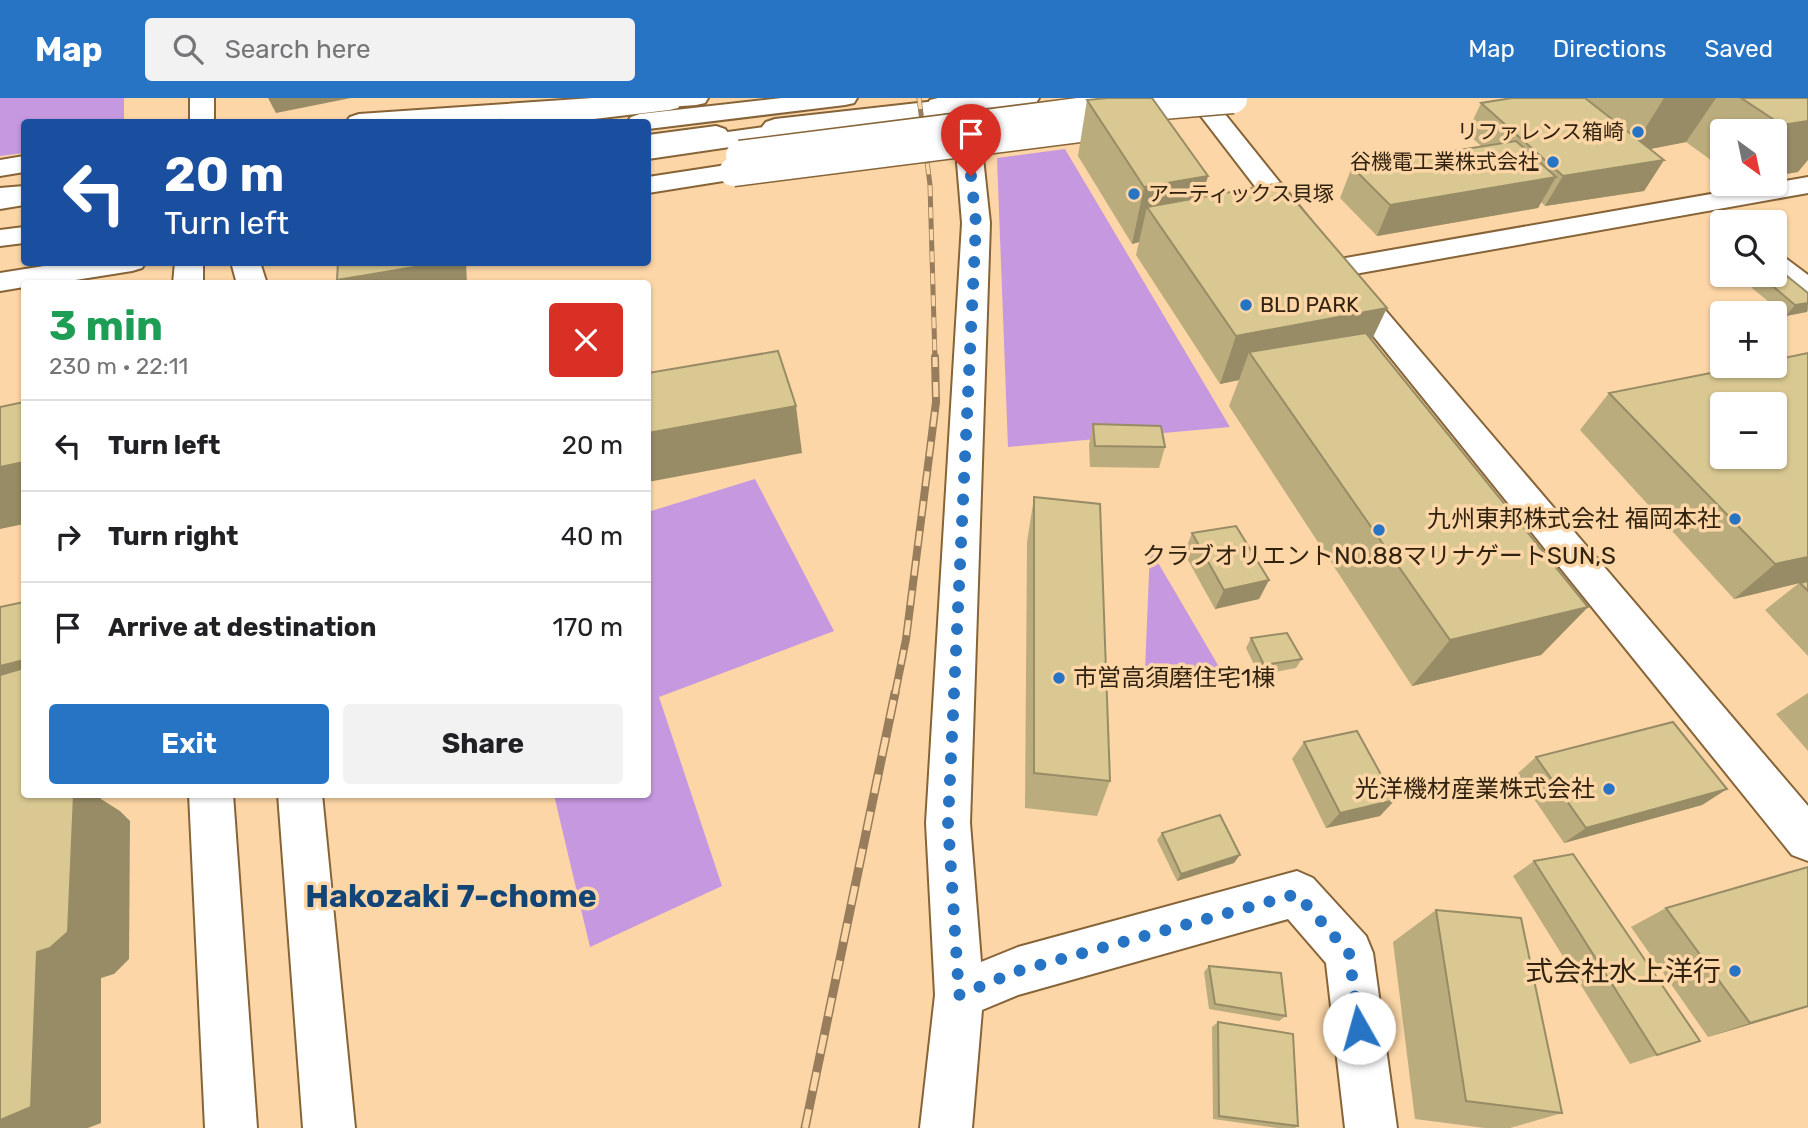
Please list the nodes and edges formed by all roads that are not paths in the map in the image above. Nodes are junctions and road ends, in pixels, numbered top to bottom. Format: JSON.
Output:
{"nodes":[{"id":1,"x":202,"y":98,"type":"edge"},
{"id":2,"x":696,"y":98,"type":"edge"},
{"id":3,"x":706,"y":98,"type":"edge"},
{"id":4,"x":845,"y":98,"type":"edge"},
{"id":5,"x":872,"y":98,"type":"edge"},
{"id":6,"x":1027,"y":98,"type":"edge"},
{"id":7,"x":1104,"y":98,"type":"edge"},
{"id":8,"x":1199,"y":98,"type":"edge"},
{"id":9,"x":1234,"y":98,"type":"edge"},
{"id":10,"x":974,"y":102,"type":"edge"},
{"id":11,"x":202,"y":119,"type":"edge"},
{"id":12,"x":401,"y":119,"type":"edge"},
{"id":13,"x":536,"y":119,"type":"edge"},
{"id":14,"x":651,"y":121,"type":"edge"},
{"id":15,"x":849,"y":123,"type":"junction"},
{"id":16,"x":651,"y":126,"type":"edge"},
{"id":17,"x":651,"y":143,"type":"edge"},
{"id":18,"x":651,"y":151,"type":"edge"},
{"id":19,"x":21,"y":164,"type":"edge"},
{"id":20,"x":0,"y":167,"type":"edge"},
{"id":21,"x":651,"y":167,"type":"edge"},
{"id":22,"x":651,"y":185,"type":"edge"},
{"id":23,"x":1808,"y":185,"type":"edge"},
{"id":24,"x":21,"y":196,"type":"edge"},
{"id":25,"x":0,"y":199,"type":"edge"},
{"id":26,"x":1700,"y":204,"type":"junction"},
{"id":27,"x":21,"y":206,"type":"edge"},
{"id":28,"x":0,"y":209,"type":"edge"},
{"id":29,"x":1710,"y":212,"type":"edge"},
{"id":30,"x":21,"y":238,"type":"edge"},
{"id":31,"x":0,"y":241,"type":"edge"},
{"id":32,"x":106,"y":266,"type":"edge"},
{"id":33,"x":1334,"y":269,"type":"junction"},
{"id":34,"x":1787,"y":273,"type":"edge"},
{"id":35,"x":0,"y":282,"type":"edge"},
{"id":36,"x":1808,"y":289,"type":"edge"},
{"id":37,"x":211,"y":798,"type":"edge"},
{"id":38,"x":300,"y":798,"type":"edge"},
{"id":39,"x":1808,"y":840,"type":"edge"},
{"id":40,"x":959,"y":995,"type":"junction"},
{"id":41,"x":231,"y":1128,"type":"edge"},
{"id":42,"x":329,"y":1128,"type":"edge"},
{"id":43,"x":946,"y":1128,"type":"edge"},
{"id":44,"x":1371,"y":1128,"type":"edge"}],
"edges":[{"from":1,"to":11,"type":"main road"},
{"from":2,"to":12,"type":"main road"},
{"from":3,"to":13,"type":"main road"},
{"from":4,"to":14,"type":"main road"},
{"from":5,"to":16,"type":"main road"},
{"from":6,"to":10,"type":"main road"},
{"from":7,"to":15,"type":"main road"},
{"from":8,"to":33,"type":"main road"},
{"from":9,"to":21,"type":"main road","bridge":true},
{"from":9,"to":22,"type":"main road","bridge":true},
{"from":10,"to":15,"type":"main road"},
{"from":10,"to":17,"type":"main road"},
{"from":10,"to":40,"type":"main road"},
{"from":15,"to":18,"type":"main road"},
{"from":19,"to":20,"type":"main road"},
{"from":23,"to":26,"type":"main road"},
{"from":24,"to":25,"type":"main road"},
{"from":26,"to":29,"type":"main road"},
{"from":26,"to":33,"type":"main road"},
{"from":27,"to":28,"type":"main road"},
{"from":30,"to":31,"type":"main road"},
{"from":32,"to":35,"type":"main road"},
{"from":33,"to":39,"type":"main road"},
{"from":34,"to":36,"type":"main road"},
{"from":37,"to":41,"type":"main road"},
{"from":38,"to":42,"type":"main road"},
{"from":40,"to":43,"type":"main road"},
{"from":40,"to":44,"type":"main road"}]}
